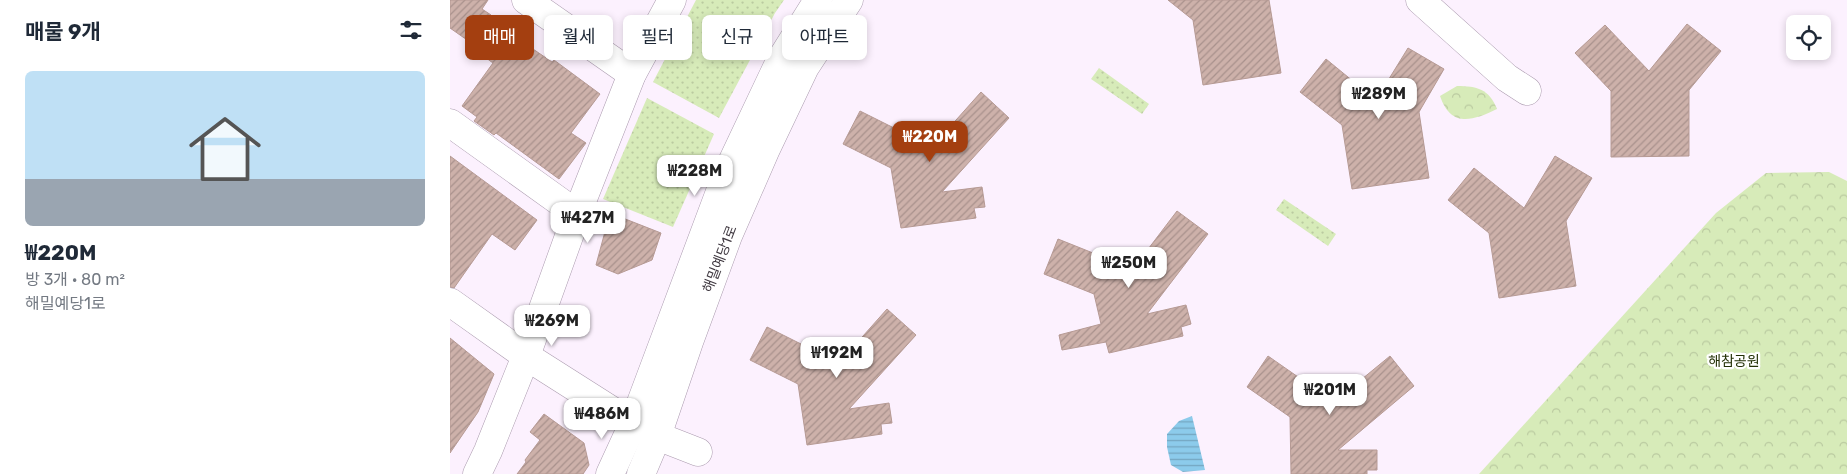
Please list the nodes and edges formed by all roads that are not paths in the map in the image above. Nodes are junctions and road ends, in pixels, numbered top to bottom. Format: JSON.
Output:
{"nodes":[{"id":1,"x":526,"y":0,"type":"edge"},
{"id":2,"x":672,"y":0,"type":"edge"},
{"id":3,"x":818,"y":0,"type":"edge"},
{"id":4,"x":849,"y":0,"type":"edge"},
{"id":5,"x":1420,"y":0,"type":"edge"},
{"id":6,"x":632,"y":74,"type":"junction"},
{"id":7,"x":1527,"y":91,"type":"dead end"},
{"id":8,"x":450,"y":123,"type":"edge"},
{"id":9,"x":577,"y":214,"type":"junction"},
{"id":10,"x":450,"y":302,"type":"edge"},
{"id":11,"x":526,"y":356,"type":"junction"},
{"id":12,"x":633,"y":424,"type":"junction"},
{"id":13,"x":657,"y":436,"type":"junction"},
{"id":14,"x":698,"y":452,"type":"dead end"},
{"id":15,"x":477,"y":474,"type":"edge"},
{"id":16,"x":610,"y":474,"type":"edge"},
{"id":17,"x":641,"y":474,"type":"edge"}],
"edges":[{"from":1,"to":6,"type":"street"},
{"from":2,"to":6,"type":"street"},
{"from":3,"to":12,"type":"street","name":"해밀예당1로"},
{"from":4,"to":13,"type":"street","name":"해밀예당1로"},
{"from":5,"to":7,"type":"street"},
{"from":6,"to":9,"type":"street"},
{"from":8,"to":9,"type":"street"},
{"from":9,"to":11,"type":"street"},
{"from":10,"to":11,"type":"street"},
{"from":11,"to":12,"type":"street"},
{"from":11,"to":15,"type":"street"},
{"from":12,"to":13,"type":"street"},
{"from":12,"to":16,"type":"street","name":"해밀예당1로"},
{"from":13,"to":14,"type":"street"},
{"from":13,"to":17,"type":"street","name":"해밀예당1로"}]}
